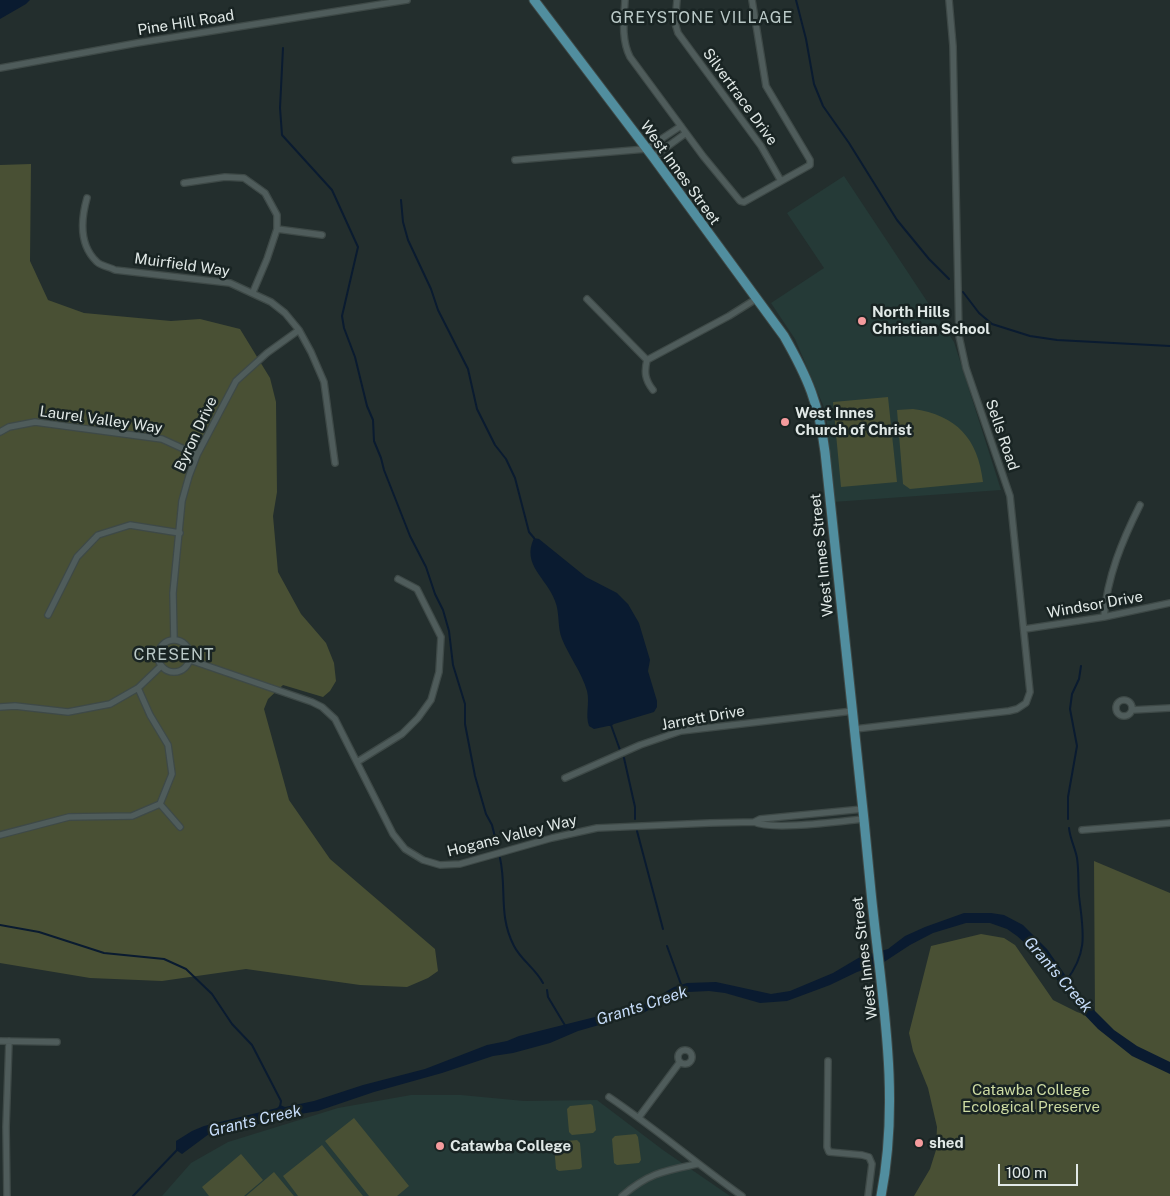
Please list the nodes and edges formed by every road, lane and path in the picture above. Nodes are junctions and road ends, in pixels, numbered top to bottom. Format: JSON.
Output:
{"nodes":[{"id":1,"x":407,"y":0,"type":"edge"},
{"id":2,"x":534,"y":0,"type":"edge"},
{"id":3,"x":625,"y":0,"type":"edge"},
{"id":4,"x":677,"y":0,"type":"edge"},
{"id":5,"x":752,"y":0,"type":"edge"},
{"id":6,"x":949,"y":0,"type":"edge"},
{"id":7,"x":0,"y":68,"type":"edge"},
{"id":8,"x":680,"y":126,"type":"junction"},
{"id":9,"x":686,"y":133,"type":"junction"},
{"id":10,"x":646,"y":149,"type":"junction"},
{"id":11,"x":653,"y":157,"type":"junction"},
{"id":12,"x":515,"y":160,"type":"dead end"},
{"id":13,"x":781,"y":181,"type":"junction"},
{"id":14,"x":184,"y":183,"type":"dead end"},
{"id":15,"x":87,"y":198,"type":"dead end"},
{"id":16,"x":277,"y":229,"type":"junction"},
{"id":17,"x":322,"y":235,"type":"dead end"},
{"id":18,"x":253,"y":292,"type":"junction"},
{"id":19,"x":587,"y":299,"type":"dead end"},
{"id":20,"x":756,"y":299,"type":"junction"},
{"id":21,"x":299,"y":330,"type":"junction"},
{"id":22,"x":647,"y":360,"type":"junction"},
{"id":23,"x":653,"y":390,"type":"dead end"},
{"id":24,"x":0,"y":432,"type":"edge"},
{"id":25,"x":197,"y":454,"type":"junction"},
{"id":26,"x":335,"y":464,"type":"dead end"},
{"id":27,"x":1140,"y":505,"type":"dead end"},
{"id":28,"x":180,"y":533,"type":"junction"},
{"id":29,"x":398,"y":579,"type":"dead end"},
{"id":30,"x":1170,"y":604,"type":"edge"},
{"id":31,"x":48,"y":615,"type":"dead end"},
{"id":32,"x":1104,"y":617,"type":"junction"},
{"id":33,"x":1025,"y":629,"type":"junction"},
{"id":34,"x":174,"y":640,"type":"junction"},
{"id":35,"x":190,"y":660,"type":"junction"},
{"id":36,"x":161,"y":666,"type":"junction"},
{"id":37,"x":138,"y":688,"type":"junction"},
{"id":38,"x":0,"y":707,"type":"edge"},
{"id":39,"x":1170,"y":708,"type":"edge"},
{"id":40,"x":1132,"y":710,"type":"dead end"},
{"id":41,"x":853,"y":711,"type":"junction"},
{"id":42,"x":855,"y":729,"type":"junction"},
{"id":43,"x":357,"y":762,"type":"junction"},
{"id":44,"x":564,"y":778,"type":"dead end"},
{"id":45,"x":160,"y":804,"type":"junction"},
{"id":46,"x":863,"y":810,"type":"junction"},
{"id":47,"x":825,"y":814,"type":"junction"},
{"id":48,"x":864,"y":819,"type":"junction"},
{"id":49,"x":754,"y":822,"type":"junction"},
{"id":50,"x":826,"y":823,"type":"junction"},
{"id":51,"x":1170,"y":823,"type":"edge"},
{"id":52,"x":180,"y":827,"type":"dead end"},
{"id":53,"x":1082,"y":830,"type":"dead end"},
{"id":54,"x":0,"y":835,"type":"edge"},
{"id":55,"x":0,"y":1041,"type":"edge"},
{"id":56,"x":9,"y":1042,"type":"junction"},
{"id":57,"x":57,"y":1042,"type":"dead end"},
{"id":58,"x":828,"y":1061,"type":"dead end"},
{"id":59,"x":680,"y":1062,"type":"dead end"},
{"id":60,"x":609,"y":1097,"type":"dead end"},
{"id":61,"x":639,"y":1117,"type":"junction"},
{"id":62,"x":3,"y":1127,"type":"edge"},
{"id":63,"x":697,"y":1164,"type":"junction"},
{"id":64,"x":7,"y":1196,"type":"edge"},
{"id":65,"x":622,"y":1196,"type":"edge"},
{"id":66,"x":742,"y":1196,"type":"edge"},
{"id":67,"x":868,"y":1196,"type":"edge"},
{"id":68,"x":881,"y":1196,"type":"edge"}],
"edges":[{"from":1,"to":7,"type":"street","name":"Pine Hill Road"},
{"from":2,"to":10,"type":"main road","name":"West Innes Street"},
{"from":3,"to":8,"type":"street"},
{"from":4,"to":13,"type":"street","name":"Silvertrace Drive"},
{"from":5,"to":13,"type":"street"},
{"from":6,"to":33,"type":"street","name":"Sells Road"},
{"from":8,"to":9,"type":"street"},
{"from":8,"to":10,"type":"street"},
{"from":9,"to":11,"type":"street"},
{"from":9,"to":13,"type":"street"},
{"from":10,"to":11,"type":"main road","name":"West Innes Street"},
{"from":10,"to":12,"type":"street"},
{"from":11,"to":20,"type":"main road","name":"West Innes Street"},
{"from":14,"to":16,"type":"street"},
{"from":15,"to":18,"type":"street","name":"Muirfield Way"},
{"from":16,"to":17,"type":"street"},
{"from":16,"to":18,"type":"street"},
{"from":18,"to":21,"type":"street","name":"Muirfield Way"},
{"from":19,"to":22,"type":"street"},
{"from":20,"to":22,"type":"street"},
{"from":20,"to":41,"type":"main road","name":"West Innes Street"},
{"from":21,"to":25,"type":"street","name":"Byron Drive"},
{"from":21,"to":26,"type":"street","name":"Muirfield Way"},
{"from":22,"to":23,"type":"street"},
{"from":24,"to":25,"type":"street","name":"Laurel Valley Way"},
{"from":25,"to":28,"type":"street","name":"Byron Drive"},
{"from":27,"to":32,"type":"street"},
{"from":28,"to":31,"type":"street"},
{"from":28,"to":34,"type":"street","name":"Byron Drive"},
{"from":29,"to":43,"type":"street"},
{"from":30,"to":32,"type":"street","name":"Windsor Drive"},
{"from":32,"to":33,"type":"street","name":"Windsor Drive"},
{"from":33,"to":42,"type":"street","name":"Sells Road"},
{"from":34,"to":35,"type":"street"},
{"from":34,"to":36,"type":"street"},
{"from":35,"to":36,"type":"street"},
{"from":35,"to":43,"type":"street","name":"Hogans Valley Way"},
{"from":36,"to":37,"type":"street"},
{"from":37,"to":38,"type":"street"},
{"from":37,"to":45,"type":"street"},
{"from":39,"to":40,"type":"street"},
{"from":41,"to":42,"type":"main road","name":"West Innes Street"},
{"from":41,"to":44,"type":"street","name":"Jarrett Drive"},
{"from":42,"to":46,"type":"main road","name":"West Innes Street"},
{"from":43,"to":49,"type":"street","name":"Hogans Valley Way"},
{"from":45,"to":52,"type":"street"},
{"from":45,"to":54,"type":"street"},
{"from":46,"to":47,"type":"street","name":"Hogans Valley Way"},
{"from":46,"to":48,"type":"main road","name":"West Innes Street"},
{"from":47,"to":49,"type":"street","name":"Hogans Valley Way"},
{"from":47,"to":50,"type":"street"},
{"from":48,"to":50,"type":"street","name":"Hogans Valley Way"},
{"from":48,"to":68,"type":"main road","name":"West Innes Street"},
{"from":49,"to":50,"type":"street","name":"Hogans Valley Way"},
{"from":51,"to":53,"type":"street"},
{"from":55,"to":56,"type":"street"},
{"from":56,"to":57,"type":"street"},
{"from":56,"to":62,"type":"street"},
{"from":58,"to":67,"type":"street"},
{"from":59,"to":61,"type":"street"},
{"from":60,"to":61,"type":"street"},
{"from":61,"to":63,"type":"street"},
{"from":62,"to":64,"type":"street"},
{"from":63,"to":65,"type":"street"},
{"from":63,"to":66,"type":"street"}]}
